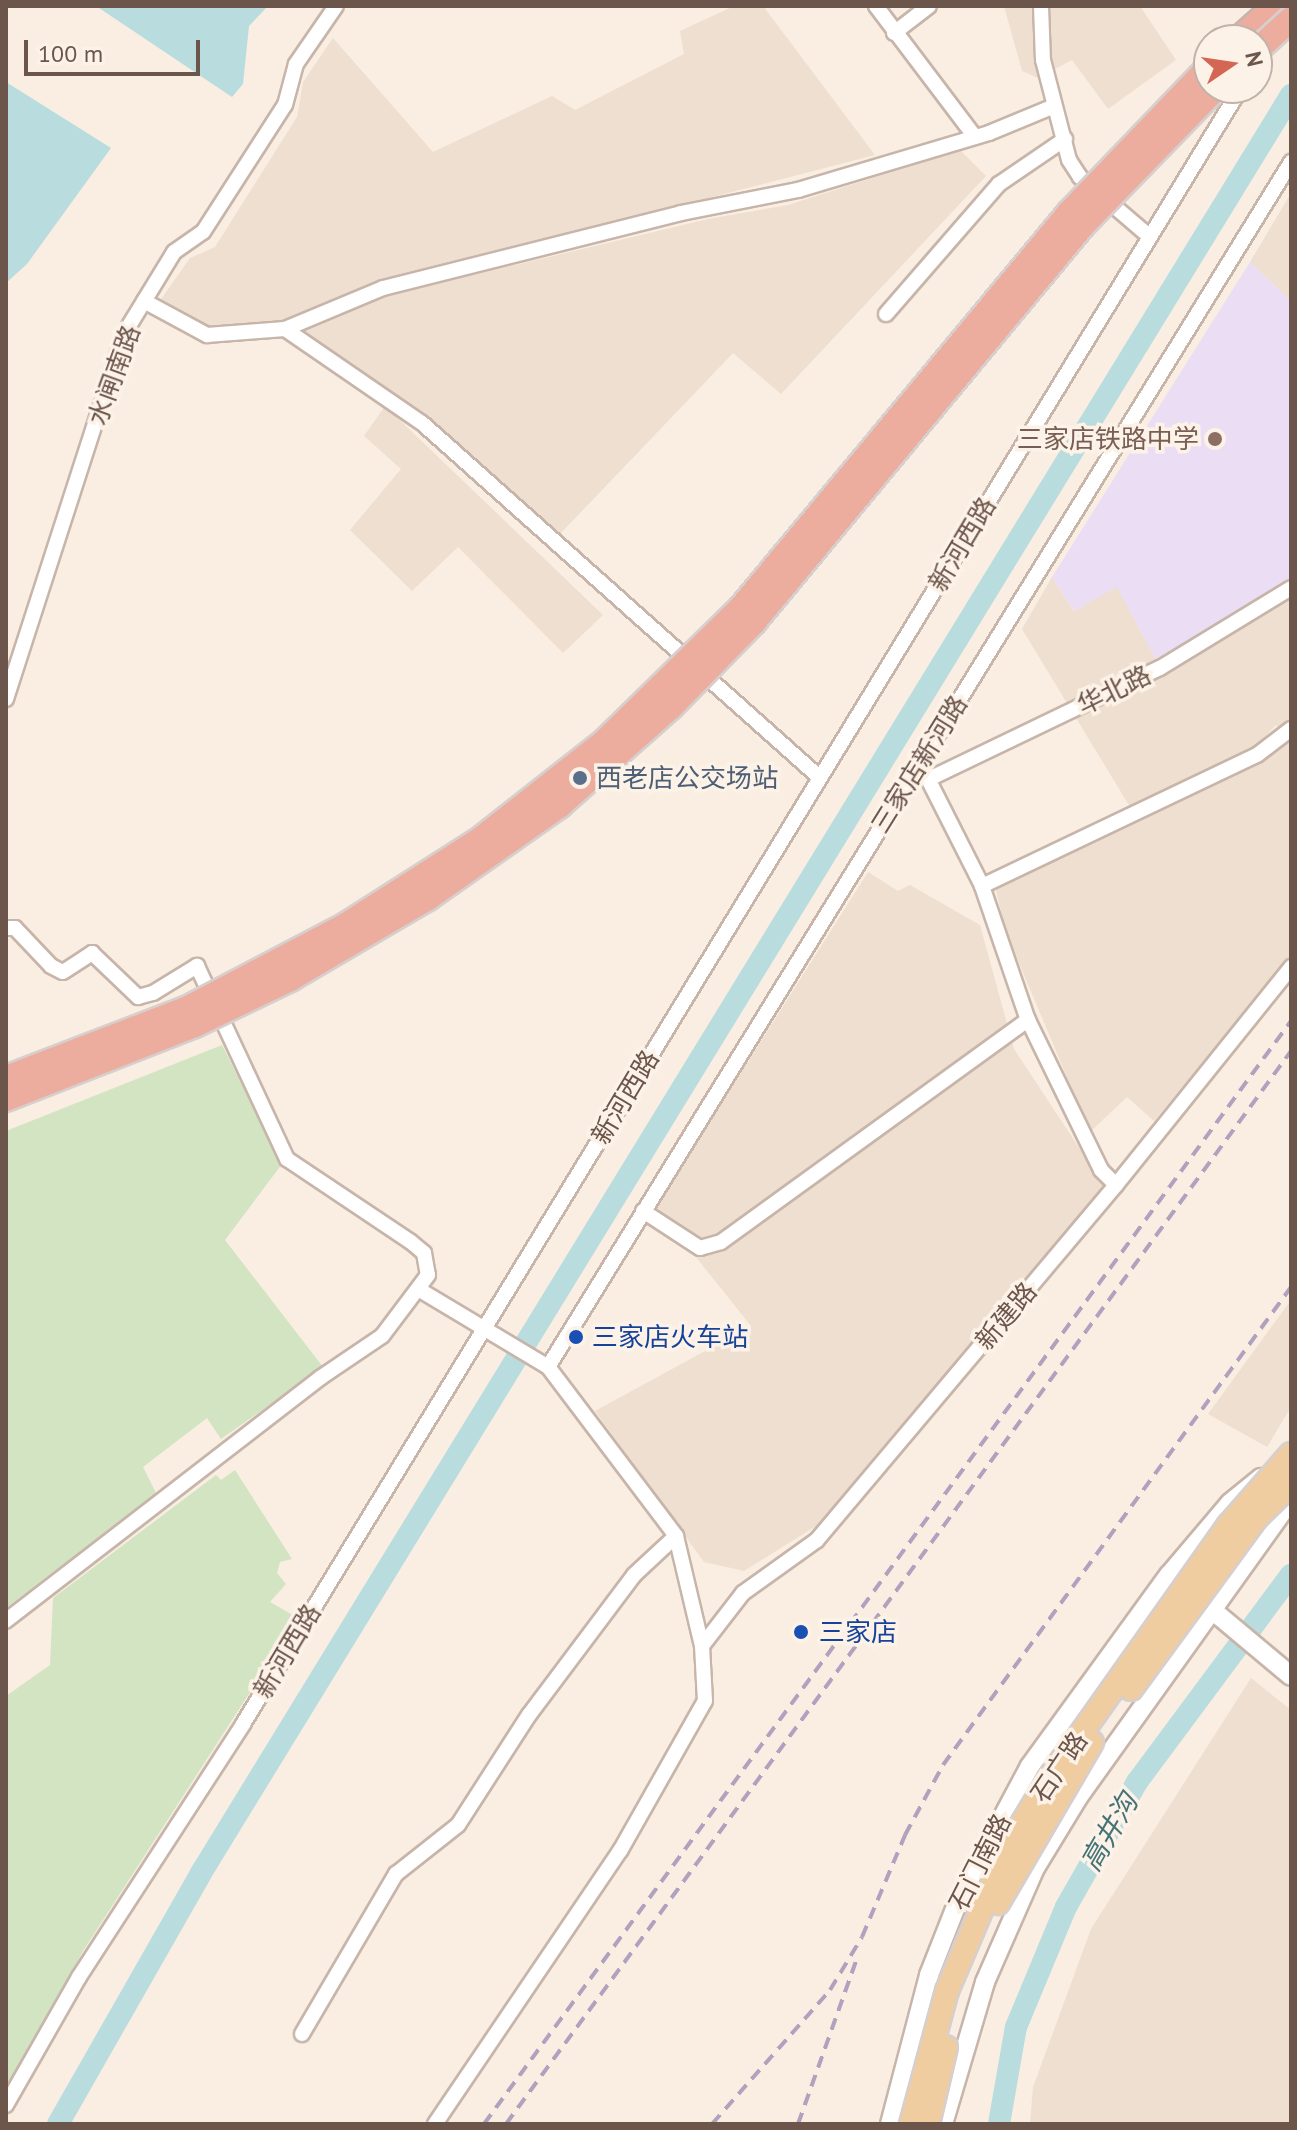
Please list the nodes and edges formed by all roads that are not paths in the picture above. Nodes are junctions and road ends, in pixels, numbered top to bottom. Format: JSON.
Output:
{"nodes":[{"id":1,"x":336,"y":6,"type":"edge"},
{"id":2,"x":876,"y":6,"type":"edge"},
{"id":3,"x":929,"y":6,"type":"edge"},
{"id":4,"x":1041,"y":6,"type":"edge"},
{"id":5,"x":1276,"y":6,"type":"edge"},
{"id":6,"x":1291,"y":7,"type":"edge"},
{"id":7,"x":1256,"y":24,"type":"edge"},
{"id":8,"x":1283,"y":26,"type":"edge"},
{"id":9,"x":894,"y":33,"type":"junction"},
{"id":10,"x":1291,"y":43,"type":"edge"},
{"id":11,"x":1193,"y":84,"type":"edge"},
{"id":12,"x":1200,"y":104,"type":"edge"},
{"id":13,"x":1231,"y":104,"type":"edge"},
{"id":14,"x":1052,"y":107,"type":"junction"},
{"id":15,"x":975,"y":137,"type":"junction"},
{"id":16,"x":1065,"y":139,"type":"junction"},
{"id":17,"x":1291,"y":162,"type":"edge"},
{"id":18,"x":1150,"y":237,"type":"junction"},
{"id":19,"x":144,"y":301,"type":"junction"},
{"id":20,"x":886,"y":314,"type":"dead end"},
{"id":21,"x":285,"y":329,"type":"junction"},
{"id":22,"x":1291,"y":588,"type":"edge"},
{"id":23,"x":6,"y":699,"type":"edge"},
{"id":24,"x":1291,"y":729,"type":"edge"},
{"id":25,"x":920,"y":763,"type":"junction"},
{"id":26,"x":819,"y":777,"type":"junction"},
{"id":27,"x":931,"y":778,"type":"junction"},
{"id":28,"x":982,"y":886,"type":"junction"},
{"id":29,"x":6,"y":928,"type":"edge"},
{"id":30,"x":1291,"y":967,"type":"edge"},
{"id":31,"x":1028,"y":1020,"type":"junction"},
{"id":32,"x":6,"y":1078,"type":"edge"},
{"id":33,"x":6,"y":1099,"type":"edge"},
{"id":34,"x":1116,"y":1185,"type":"junction"},
{"id":35,"x":643,"y":1211,"type":"junction"},
{"id":36,"x":420,"y":1290,"type":"junction"},
{"id":37,"x":484,"y":1328,"type":"junction"},
{"id":38,"x":548,"y":1367,"type":"junction"},
{"id":39,"x":1291,"y":1454,"type":"edge"},
{"id":40,"x":1291,"y":1484,"type":"edge"},
{"id":41,"x":1291,"y":1500,"type":"edge"},
{"id":42,"x":676,"y":1536,"type":"junction"},
{"id":43,"x":1211,"y":1609,"type":"junction"},
{"id":44,"x":6,"y":1621,"type":"edge"},
{"id":45,"x":702,"y":1646,"type":"junction"},
{"id":46,"x":1284,"y":1671,"type":"edge"},
{"id":47,"x":302,"y":2034,"type":"dead end"},
{"id":48,"x":899,"y":2079,"type":"junction"},
{"id":49,"x":6,"y":2105,"type":"edge"},
{"id":50,"x":435,"y":2124,"type":"edge"},
{"id":51,"x":890,"y":2124,"type":"edge"},
{"id":52,"x":911,"y":2124,"type":"edge"},
{"id":53,"x":928,"y":2124,"type":"edge"},
{"id":54,"x":941,"y":2124,"type":"edge"}],
"edges":[{"from":1,"to":19,"type":"street","name":"水闸南路"},
{"from":2,"to":9,"type":"street"},
{"from":3,"to":9,"type":"street"},
{"from":4,"to":14,"type":"street"},
{"from":5,"to":7,"type":"highway"},
{"from":6,"to":8,"type":"street"},
{"from":8,"to":10,"type":"street"},
{"from":9,"to":15,"type":"street"},
{"from":11,"to":32,"type":"highway","bridge":true},
{"from":12,"to":33,"type":"highway","bridge":true},
{"from":13,"to":18,"type":"street","name":"新河西路"},
{"from":14,"to":15,"type":"street"},
{"from":14,"to":16,"type":"street"},
{"from":15,"to":21,"type":"street"},
{"from":16,"to":18,"type":"street"},
{"from":16,"to":20,"type":"street"},
{"from":17,"to":25,"type":"street","name":"三家店新河路"},
{"from":18,"to":26,"type":"street","name":"新河西路"},
{"from":19,"to":21,"type":"street"},
{"from":19,"to":23,"type":"street","name":"水闸南路"},
{"from":21,"to":26,"type":"street"},
{"from":22,"to":27,"type":"street","name":"华北路"},
{"from":24,"to":28,"type":"street"},
{"from":25,"to":27,"type":"street"},
{"from":25,"to":35,"type":"street","name":"三家店新河路"},
{"from":26,"to":37,"type":"street","name":"新河西路"},
{"from":27,"to":28,"type":"street"},
{"from":28,"to":31,"type":"street"},
{"from":29,"to":36,"type":"street"},
{"from":30,"to":34,"type":"street","name":"新建路"},
{"from":31,"to":34,"type":"street"},
{"from":31,"to":35,"type":"street"},
{"from":34,"to":45,"type":"street","name":"新建路"},
{"from":35,"to":38,"type":"street","name":"三家店新河路"},
{"from":36,"to":37,"type":"street"},
{"from":36,"to":44,"type":"street"},
{"from":37,"to":38,"type":"street"},
{"from":37,"to":49,"type":"street","name":"新河西路"},
{"from":38,"to":42,"type":"street"},
{"from":39,"to":48,"type":"main road","name":"石门南路"},
{"from":39,"to":52,"type":"main road","name":"石广路","bridge":true},
{"from":40,"to":53,"type":"main road","name":"石广路","bridge":true},
{"from":41,"to":43,"type":"main road","name":"石门南路"},
{"from":42,"to":45,"type":"street"},
{"from":42,"to":47,"type":"street"},
{"from":43,"to":46,"type":"main road"},
{"from":43,"to":54,"type":"main road","name":"石门南路"},
{"from":45,"to":50,"type":"street"},
{"from":48,"to":51,"type":"main road","name":"石门南路"},
{"from":48,"to":54,"type":"main road"}]}
